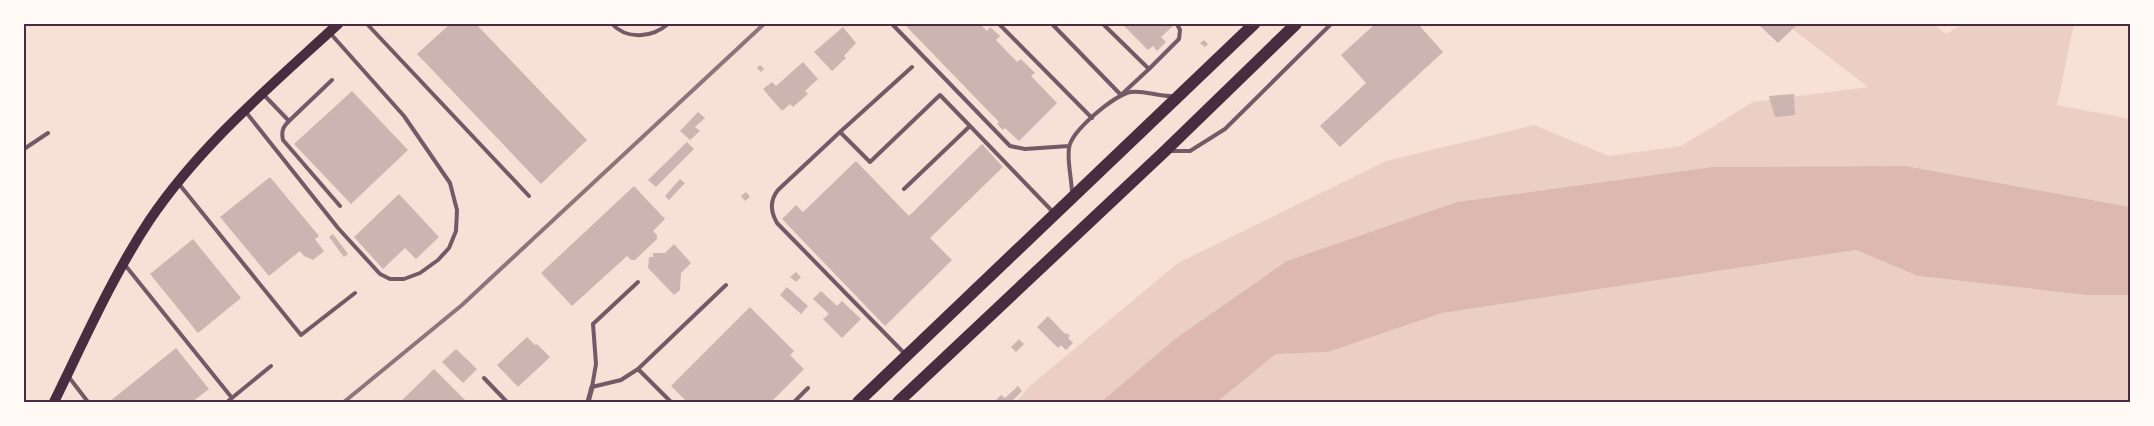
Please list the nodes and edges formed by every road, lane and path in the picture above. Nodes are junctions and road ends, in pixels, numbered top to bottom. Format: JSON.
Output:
{"nodes":[{"id":1,"x":338,"y":24,"type":"edge"},
{"id":2,"x":366,"y":24,"type":"edge"},
{"id":3,"x":612,"y":24,"type":"edge"},
{"id":4,"x":668,"y":24,"type":"edge"},
{"id":5,"x":892,"y":24,"type":"edge"},
{"id":6,"x":999,"y":24,"type":"edge"},
{"id":7,"x":1052,"y":24,"type":"edge"},
{"id":8,"x":1104,"y":24,"type":"edge"},
{"id":9,"x":1177,"y":24,"type":"edge"},
{"id":10,"x":1254,"y":24,"type":"edge"},
{"id":11,"x":1296,"y":24,"type":"edge"},
{"id":12,"x":1331,"y":24,"type":"edge"},
{"id":13,"x":329,"y":32,"type":"junction"},
{"id":14,"x":912,"y":67,"type":"dead end"},
{"id":15,"x":1149,"y":69,"type":"junction"},
{"id":16,"x":332,"y":80,"type":"dead end"},
{"id":17,"x":264,"y":94,"type":"junction"},
{"id":18,"x":1121,"y":95,"type":"junction"},
{"id":19,"x":1178,"y":96,"type":"junction"},
{"id":20,"x":245,"y":111,"type":"junction"},
{"id":21,"x":1092,"y":118,"type":"junction"},
{"id":22,"x":289,"y":121,"type":"junction"},
{"id":23,"x":970,"y":126,"type":"junction"},
{"id":24,"x":840,"y":132,"type":"junction"},
{"id":25,"x":48,"y":133,"type":"dead end"},
{"id":26,"x":1069,"y":146,"type":"junction"},
{"id":27,"x":24,"y":149,"type":"edge"},
{"id":28,"x":1165,"y":151,"type":"junction"},
{"id":29,"x":178,"y":183,"type":"junction"},
{"id":30,"x":904,"y":190,"type":"dead end"},
{"id":31,"x":528,"y":196,"type":"dead end"},
{"id":32,"x":1072,"y":197,"type":"junction"},
{"id":33,"x":340,"y":206,"type":"dead end"},
{"id":34,"x":1054,"y":213,"type":"junction"},
{"id":35,"x":124,"y":263,"type":"junction"},
{"id":36,"x":638,"y":282,"type":"dead end"},
{"id":37,"x":726,"y":285,"type":"dead end"},
{"id":38,"x":355,"y":293,"type":"dead end"},
{"id":39,"x":906,"y":356,"type":"junction"},
{"id":40,"x":270,"y":366,"type":"dead end"},
{"id":41,"x":638,"y":369,"type":"junction"},
{"id":42,"x":67,"y":376,"type":"junction"},
{"id":43,"x":484,"y":378,"type":"dead end"},
{"id":44,"x":592,"y":387,"type":"junction"},
{"id":45,"x":808,"y":388,"type":"dead end"},
{"id":46,"x":232,"y":398,"type":"junction"},
{"id":47,"x":54,"y":402,"type":"edge"},
{"id":48,"x":88,"y":402,"type":"edge"},
{"id":49,"x":227,"y":402,"type":"edge"},
{"id":50,"x":507,"y":402,"type":"edge"},
{"id":51,"x":588,"y":402,"type":"edge"},
{"id":52,"x":671,"y":402,"type":"edge"},
{"id":53,"x":794,"y":402,"type":"edge"},
{"id":54,"x":858,"y":402,"type":"edge"},
{"id":55,"x":898,"y":402,"type":"edge"}],
"edges":[{"from":1,"to":13,"type":"main road"},
{"from":2,"to":31,"type":"lane"},
{"from":3,"to":4,"type":"lane"},
{"from":5,"to":26,"type":"lane"},
{"from":6,"to":21,"type":"lane"},
{"from":7,"to":18,"type":"lane"},
{"from":8,"to":15,"type":"lane"},
{"from":9,"to":15,"type":"lane"},
{"from":10,"to":19,"type":"main road"},
{"from":11,"to":28,"type":"main road"},
{"from":12,"to":28,"type":"lane"},
{"from":13,"to":17,"type":"main road"},
{"from":13,"to":20,"type":"lane"},
{"from":14,"to":24,"type":"lane"},
{"from":15,"to":18,"type":"lane"},
{"from":16,"to":22,"type":"lane"},
{"from":17,"to":20,"type":"main road"},
{"from":17,"to":22,"type":"lane"},
{"from":18,"to":19,"type":"lane"},
{"from":18,"to":21,"type":"lane"},
{"from":19,"to":32,"type":"main road"},
{"from":20,"to":29,"type":"main road"},
{"from":21,"to":26,"type":"lane"},
{"from":22,"to":33,"type":"lane"},
{"from":23,"to":24,"type":"lane"},
{"from":23,"to":30,"type":"lane"},
{"from":23,"to":34,"type":"lane"},
{"from":24,"to":39,"type":"lane"},
{"from":25,"to":27,"type":"lane"},
{"from":26,"to":32,"type":"lane"},
{"from":28,"to":55,"type":"main road"},
{"from":29,"to":35,"type":"main road"},
{"from":29,"to":38,"type":"lane"},
{"from":32,"to":34,"type":"main road"},
{"from":34,"to":39,"type":"main road"},
{"from":35,"to":42,"type":"main road"},
{"from":35,"to":46,"type":"lane"},
{"from":36,"to":44,"type":"lane"},
{"from":37,"to":41,"type":"lane"},
{"from":39,"to":54,"type":"main road"},
{"from":40,"to":46,"type":"lane"},
{"from":41,"to":44,"type":"lane"},
{"from":41,"to":52,"type":"lane"},
{"from":42,"to":47,"type":"main road"},
{"from":42,"to":48,"type":"lane"},
{"from":43,"to":50,"type":"lane"},
{"from":44,"to":51,"type":"street"},
{"from":45,"to":53,"type":"lane"},
{"from":46,"to":49,"type":"lane"}]}
